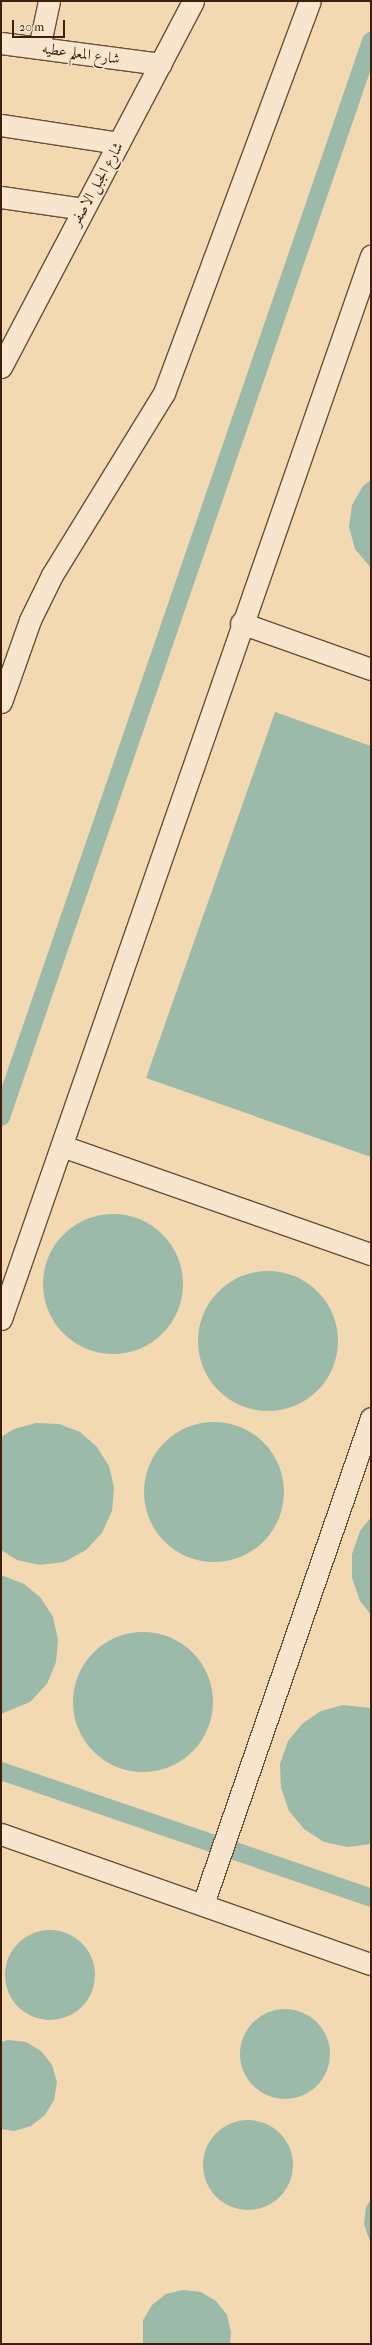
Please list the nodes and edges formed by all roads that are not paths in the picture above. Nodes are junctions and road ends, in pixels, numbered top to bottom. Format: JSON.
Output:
{"nodes":[{"id":1,"x":49,"y":1,"type":"edge"},
{"id":2,"x":194,"y":1,"type":"edge"},
{"id":3,"x":310,"y":1,"type":"edge"},
{"id":4,"x":1,"y":43,"type":"edge"},
{"id":5,"x":39,"y":48,"type":"junction"},
{"id":6,"x":160,"y":64,"type":"junction"},
{"id":7,"x":1,"y":125,"type":"edge"},
{"id":8,"x":119,"y":143,"type":"junction"},
{"id":9,"x":1,"y":197,"type":"edge"},
{"id":10,"x":82,"y":208,"type":"junction"},
{"id":11,"x":371,"y":256,"type":"edge"},
{"id":12,"x":7,"y":336,"type":"edge"},
{"id":13,"x":1,"y":367,"type":"edge"},
{"id":14,"x":241,"y":624,"type":"junction"},
{"id":15,"x":371,"y":669,"type":"edge"},
{"id":16,"x":1,"y":702,"type":"edge"},
{"id":17,"x":62,"y":1146,"type":"junction"},
{"id":18,"x":371,"y":1254,"type":"edge"},
{"id":19,"x":1,"y":1319,"type":"edge"},
{"id":20,"x":371,"y":1418,"type":"edge"},
{"id":21,"x":1,"y":1834,"type":"edge"},
{"id":22,"x":202,"y":1904,"type":"junction"},
{"id":23,"x":371,"y":1964,"type":"edge"}],
"edges":[{"from":1,"to":5,"type":"street"},
{"from":2,"to":6,"type":"street","name":"شارع الجبل الاصفر"},
{"from":3,"to":16,"type":"street"},
{"from":4,"to":5,"type":"street","name":"شارع المعلم عطيه"},
{"from":5,"to":6,"type":"street","name":"شارع المعلم عطيه"},
{"from":6,"to":8,"type":"street","name":"شارع الجبل الاصفر"},
{"from":7,"to":8,"type":"street"},
{"from":8,"to":10,"type":"street","name":"شارع الجبل الاصفر"},
{"from":9,"to":10,"type":"street"},
{"from":10,"to":12,"type":"street","name":"شارع الجبل الاصفر"},
{"from":11,"to":14,"type":"street"},
{"from":12,"to":13,"type":"street","name":"شارع الجبل الاصفر"},
{"from":14,"to":15,"type":"street"},
{"from":14,"to":17,"type":"street"},
{"from":17,"to":18,"type":"street"},
{"from":17,"to":19,"type":"street"},
{"from":20,"to":22,"type":"street"},
{"from":21,"to":22,"type":"street"},
{"from":22,"to":23,"type":"street"}]}
